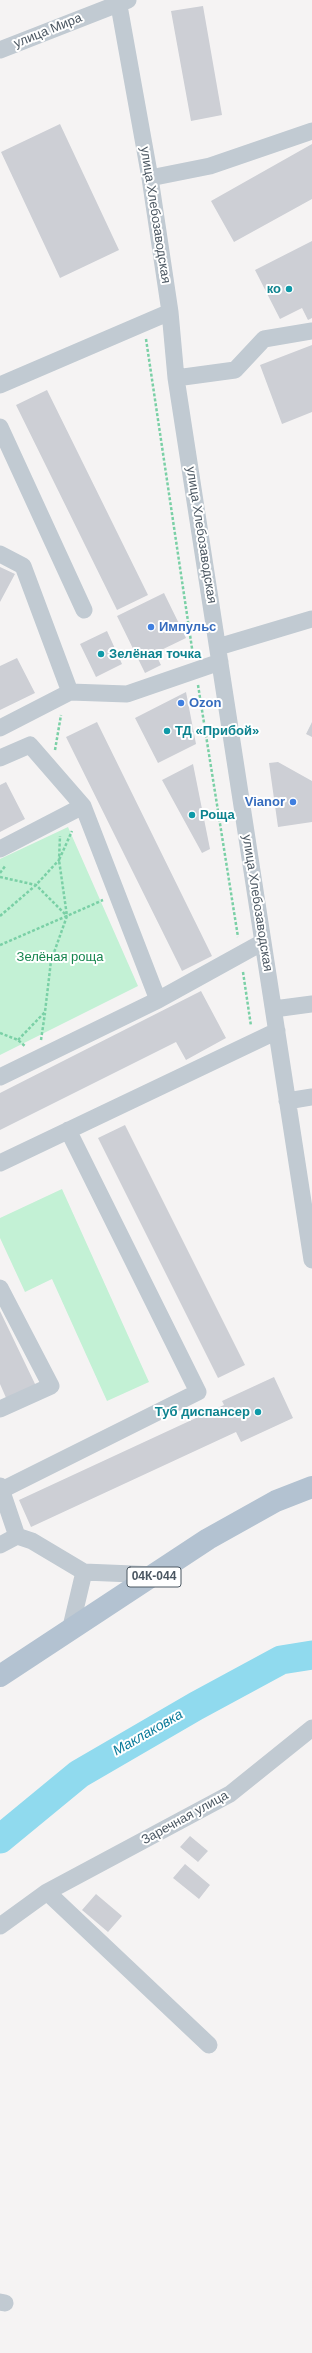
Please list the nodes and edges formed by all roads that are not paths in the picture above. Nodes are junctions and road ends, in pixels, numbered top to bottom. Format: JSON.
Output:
{"nodes":[{"id":1,"x":122,"y":1,"type":"edge"},
{"id":2,"x":0,"y":50,"type":"edge"},
{"id":3,"x":312,"y":131,"type":"edge"},
{"id":4,"x":150,"y":178,"type":"junction"},
{"id":5,"x":170,"y":312,"type":"junction"},
{"id":6,"x":312,"y":330,"type":"edge"},
{"id":7,"x":176,"y":378,"type":"junction"},
{"id":8,"x":0,"y":384,"type":"edge"},
{"id":9,"x":0,"y":427,"type":"edge"},
{"id":10,"x":0,"y":554,"type":"edge"},
{"id":11,"x":84,"y":610,"type":"dead end"},
{"id":12,"x":312,"y":619,"type":"edge"},
{"id":13,"x":219,"y":654,"type":"junction"},
{"id":14,"x":70,"y":692,"type":"junction"},
{"id":15,"x":0,"y":728,"type":"edge"},
{"id":16,"x":0,"y":758,"type":"edge"},
{"id":17,"x":83,"y":806,"type":"junction"},
{"id":18,"x":0,"y":849,"type":"edge"},
{"id":19,"x":263,"y":942,"type":"junction"},
{"id":20,"x":158,"y":1000,"type":"junction"},
{"id":21,"x":312,"y":1004,"type":"edge"},
{"id":22,"x":274,"y":1009,"type":"junction"},
{"id":23,"x":277,"y":1031,"type":"junction"},
{"id":24,"x":0,"y":1077,"type":"edge"},
{"id":25,"x":312,"y":1097,"type":"edge"},
{"id":26,"x":287,"y":1100,"type":"junction"},
{"id":27,"x":68,"y":1130,"type":"junction"},
{"id":28,"x":0,"y":1163,"type":"edge"},
{"id":29,"x":312,"y":1260,"type":"edge"},
{"id":30,"x":0,"y":1288,"type":"edge"},
{"id":31,"x":0,"y":1409,"type":"edge"},
{"id":32,"x":312,"y":1486,"type":"edge"},
{"id":33,"x":1,"y":1488,"type":"edge"},
{"id":34,"x":17,"y":1536,"type":"junction"},
{"id":35,"x":0,"y":1546,"type":"edge"},
{"id":36,"x":84,"y":1572,"type":"junction"},
{"id":37,"x":157,"y":1575,"type":"junction"},
{"id":38,"x":70,"y":1631,"type":"junction"},
{"id":39,"x":6,"y":1670,"type":"edge"},
{"id":40,"x":312,"y":1728,"type":"edge"},
{"id":41,"x":47,"y":1892,"type":"junction"},
{"id":42,"x":0,"y":1926,"type":"edge"},
{"id":43,"x":208,"y":2045,"type":"dead end"}],
"edges":[{"from":1,"to":2,"type":"street","name":"улица Мира"},
{"from":1,"to":4,"type":"street","name":"улица Хлебозаводская"},
{"from":3,"to":4,"type":"street"},
{"from":4,"to":5,"type":"street","name":"улица Хлебозаводская"},
{"from":5,"to":7,"type":"street","name":"улица Хлебозаводская"},
{"from":5,"to":8,"type":"street"},
{"from":6,"to":7,"type":"street"},
{"from":7,"to":13,"type":"street","name":"улица Хлебозаводская"},
{"from":9,"to":11,"type":"street"},
{"from":10,"to":14,"type":"street"},
{"from":12,"to":13,"type":"street"},
{"from":13,"to":14,"type":"street"},
{"from":13,"to":19,"type":"street","name":"улица Хлебозаводская"},
{"from":14,"to":15,"type":"street"},
{"from":16,"to":17,"type":"street"},
{"from":17,"to":18,"type":"street"},
{"from":17,"to":20,"type":"street"},
{"from":19,"to":20,"type":"street"},
{"from":19,"to":22,"type":"street","name":"улица Хлебозаводская"},
{"from":20,"to":24,"type":"street"},
{"from":21,"to":22,"type":"street"},
{"from":22,"to":23,"type":"street","name":"улица Хлебозаводская"},
{"from":23,"to":26,"type":"street","name":"улица Хлебозаводская"},
{"from":23,"to":27,"type":"street"},
{"from":25,"to":26,"type":"street"},
{"from":26,"to":29,"type":"street","name":"улица Хлебозаводская"},
{"from":27,"to":28,"type":"street"},
{"from":27,"to":33,"type":"street"},
{"from":30,"to":31,"type":"street"},
{"from":32,"to":37,"type":"main road","number":"04К-044"},
{"from":33,"to":34,"type":"street"},
{"from":34,"to":35,"type":"street"},
{"from":34,"to":36,"type":"street"},
{"from":36,"to":37,"type":"street"},
{"from":36,"to":38,"type":"street"},
{"from":37,"to":38,"type":"main road","number":"04К-044"},
{"from":38,"to":39,"type":"main road","number":"04К-044"},
{"from":40,"to":41,"type":"street","name":"Заречная улица"},
{"from":41,"to":42,"type":"street","name":"Заречная улица"},
{"from":41,"to":43,"type":"street"}]}
